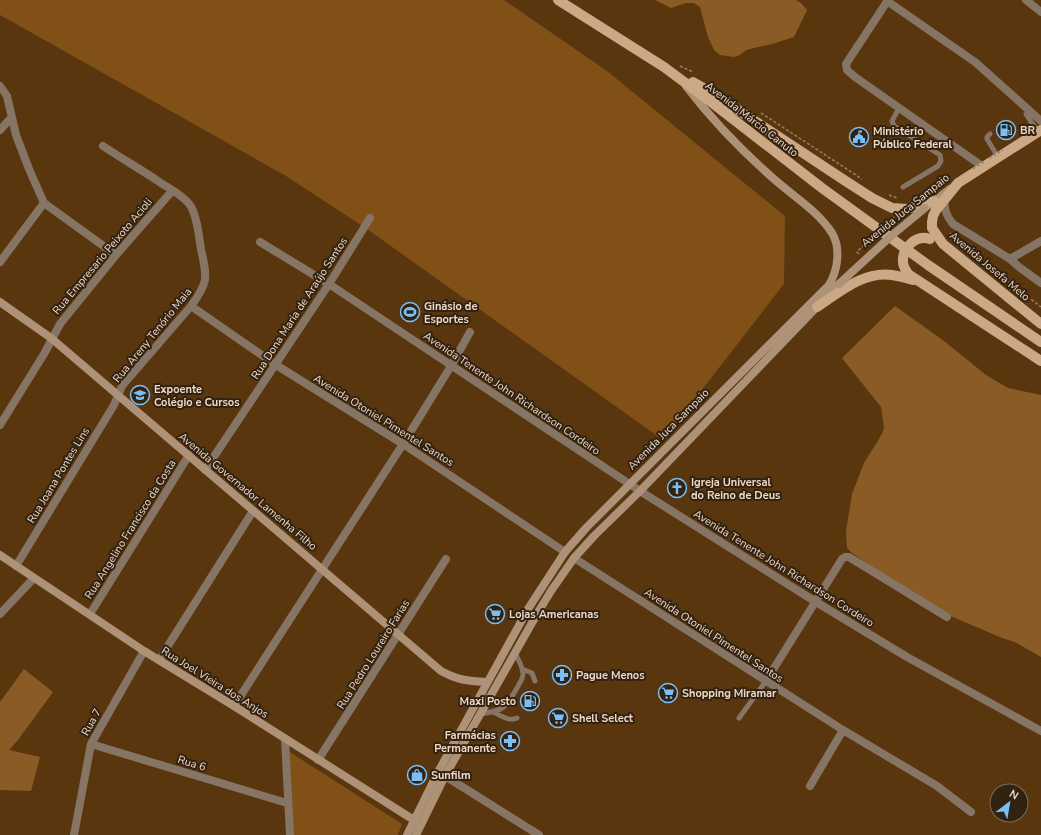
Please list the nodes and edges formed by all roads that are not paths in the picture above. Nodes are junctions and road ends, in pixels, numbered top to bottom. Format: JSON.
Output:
{"nodes":[{"id":1,"x":558,"y":0,"type":"edge"},
{"id":2,"x":1026,"y":0,"type":"edge"},
{"id":3,"x":887,"y":1,"type":"edge"},
{"id":4,"x":1041,"y":12,"type":"edge"},
{"id":5,"x":664,"y":67,"type":"junction"},
{"id":6,"x":682,"y":81,"type":"junction"},
{"id":7,"x":0,"y":86,"type":"edge"},
{"id":8,"x":899,"y":108,"type":"junction"},
{"id":9,"x":1026,"y":114,"type":"junction"},
{"id":10,"x":11,"y":118,"type":"junction"},
{"id":11,"x":1037,"y":129,"type":"edge"},
{"id":12,"x":0,"y":130,"type":"edge"},
{"id":13,"x":990,"y":134,"type":"dead end"},
{"id":14,"x":103,"y":146,"type":"dead end"},
{"id":15,"x":988,"y":160,"type":"junction"},
{"id":16,"x":958,"y":183,"type":"joint"},
{"id":17,"x":903,"y":187,"type":"dead end"},
{"id":18,"x":172,"y":190,"type":"junction"},
{"id":19,"x":939,"y":200,"type":"junction"},
{"id":20,"x":44,"y":203,"type":"junction"},
{"id":21,"x":370,"y":218,"type":"dead end"},
{"id":22,"x":260,"y":242,"type":"dead end"},
{"id":23,"x":1041,"y":242,"type":"edge"},
{"id":24,"x":943,"y":244,"type":"junction"},
{"id":25,"x":116,"y":255,"type":"junction"},
{"id":26,"x":1010,"y":259,"type":"junction"},
{"id":27,"x":0,"y":262,"type":"edge"},
{"id":28,"x":918,"y":281,"type":"junction"},
{"id":29,"x":1041,"y":283,"type":"edge"},
{"id":30,"x":329,"y":284,"type":"junction"},
{"id":31,"x":0,"y":302,"type":"edge"},
{"id":32,"x":191,"y":306,"type":"junction"},
{"id":33,"x":817,"y":307,"type":"junction"},
{"id":34,"x":1041,"y":324,"type":"edge"},
{"id":35,"x":470,"y":332,"type":"dead end"},
{"id":36,"x":51,"y":338,"type":"junction"},
{"id":37,"x":1041,"y":342,"type":"edge"},
{"id":38,"x":1041,"y":361,"type":"edge"},
{"id":39,"x":276,"y":365,"type":"junction"},
{"id":40,"x":451,"y":366,"type":"junction"},
{"id":41,"x":118,"y":395,"type":"junction"},
{"id":42,"x":0,"y":425,"type":"edge"},
{"id":43,"x":403,"y":444,"type":"junction"},
{"id":44,"x":189,"y":455,"type":"junction"},
{"id":45,"x":206,"y":470,"type":"junction"},
{"id":46,"x":630,"y":484,"type":"junction"},
{"id":47,"x":640,"y":491,"type":"junction"},
{"id":48,"x":253,"y":511,"type":"junction"},
{"id":49,"x":565,"y":552,"type":"junction"},
{"id":50,"x":0,"y":555,"type":"edge"},
{"id":51,"x":574,"y":558,"type":"junction"},
{"id":52,"x":446,"y":559,"type":"dead end"},
{"id":53,"x":16,"y":566,"type":"junction"},
{"id":54,"x":323,"y":570,"type":"junction"},
{"id":55,"x":34,"y":578,"type":"junction"},
{"id":56,"x":816,"y":602,"type":"junction"},
{"id":57,"x":0,"y":614,"type":"edge"},
{"id":58,"x":90,"y":614,"type":"junction"},
{"id":59,"x":946,"y":617,"type":"dead end"},
{"id":60,"x":398,"y":635,"type":"junction"},
{"id":61,"x":144,"y":651,"type":"junction"},
{"id":62,"x":515,"y":653,"type":"junction"},
{"id":63,"x":158,"y":660,"type":"junction"},
{"id":64,"x":522,"y":669,"type":"junction"},
{"id":65,"x":535,"y":681,"type":"dead end"},
{"id":66,"x":766,"y":681,"type":"junction"},
{"id":67,"x":486,"y":682,"type":"junction"},
{"id":68,"x":234,"y":706,"type":"junction"},
{"id":69,"x":493,"y":712,"type":"junction"},
{"id":70,"x":481,"y":714,"type":"junction"},
{"id":71,"x":517,"y":718,"type":"dead end"},
{"id":72,"x":739,"y":718,"type":"dead end"},
{"id":73,"x":843,"y":730,"type":"junction"},
{"id":74,"x":1041,"y":731,"type":"edge"},
{"id":75,"x":285,"y":739,"type":"junction"},
{"id":76,"x":91,"y":744,"type":"junction"},
{"id":77,"x":318,"y":760,"type":"junction"},
{"id":78,"x":445,"y":776,"type":"junction"},
{"id":79,"x":810,"y":786,"type":"dead end"},
{"id":80,"x":287,"y":803,"type":"junction"},
{"id":81,"x":971,"y":812,"type":"dead end"},
{"id":82,"x":417,"y":822,"type":"junction"},
{"id":83,"x":74,"y":835,"type":"edge"},
{"id":84,"x":290,"y":835,"type":"edge"},
{"id":85,"x":407,"y":835,"type":"edge"},
{"id":86,"x":416,"y":835,"type":"edge"},
{"id":87,"x":539,"y":835,"type":"edge"}],
"edges":[{"from":1,"to":5,"type":"main road","name":"Avenida Márcio Canuto"},
{"from":2,"to":4,"type":"street"},
{"from":3,"to":8,"type":"street"},
{"from":3,"to":9,"type":"street"},
{"from":5,"to":6,"type":"main road","name":"Avenida Márcio Canuto"},
{"from":5,"to":19,"type":"main road"},
{"from":6,"to":37,"type":"main road","name":"Avenida Márcio Canuto"},
{"from":6,"to":46,"type":"main road","name":"Avenida Juca Sampaio"},
{"from":7,"to":10,"type":"street"},
{"from":8,"to":15,"type":"street"},
{"from":8,"to":17,"type":"lane"},
{"from":9,"to":11,"type":"street"},
{"from":9,"to":11,"type":"lane"},
{"from":10,"to":12,"type":"street"},
{"from":10,"to":20,"type":"street"},
{"from":11,"to":15,"type":"main road","name":"Avenida Juca Sampaio"},
{"from":13,"to":15,"type":"lane"},
{"from":14,"to":18,"type":"street","name":"Rua Areny Tenório Maia"},
{"from":15,"to":16,"type":"main road","name":"Avenida Juca Sampaio"},
{"from":16,"to":19,"type":"main road","name":"Avenida Josefa Melo"},
{"from":18,"to":25,"type":"street","name":"Rua Empresario Peixoto Acioli"},
{"from":18,"to":32,"type":"street","name":"Rua Areny Tenório Maia"},
{"from":19,"to":24,"type":"main road","name":"Avenida Josefa Melo"},
{"from":19,"to":26,"type":"street"},
{"from":19,"to":33,"type":"main road","name":"Avenida Juca Sampaio","bridge":true},
{"from":20,"to":25,"type":"street"},
{"from":20,"to":27,"type":"street"},
{"from":21,"to":30,"type":"street","name":"Rua Dona Maria de Araújo Santos"},
{"from":22,"to":30,"type":"street","name":"Avenida Tenente John Richardson Cordeiro"},
{"from":23,"to":26,"type":"street"},
{"from":24,"to":28,"type":"main road","bridge":true},
{"from":24,"to":34,"type":"main road","name":"Avenida Josefa Melo"},
{"from":25,"to":36,"type":"street","name":"Rua Empresario Peixoto Acioli"},
{"from":26,"to":29,"type":"street"},
{"from":28,"to":33,"type":"main road"},
{"from":28,"to":38,"type":"main road"},
{"from":30,"to":39,"type":"street","name":"Rua Dona Maria de Araújo Santos"},
{"from":30,"to":40,"type":"street","name":"Avenida Tenente John Richardson Cordeiro"},
{"from":31,"to":36,"type":"main road","name":"Avenida Governador Lamenha Filho"},
{"from":32,"to":39,"type":"street","name":"Avenida Otoniel Pimentel Santos"},
{"from":32,"to":41,"type":"street","name":"Rua Areny Tenório Maia"},
{"from":33,"to":47,"type":"main road","name":"Avenida Juca Sampaio"},
{"from":35,"to":40,"type":"street"},
{"from":36,"to":41,"type":"main road","name":"Avenida Governador Lamenha Filho"},
{"from":36,"to":42,"type":"street","name":"Rua Empresario Peixoto Acioli"},
{"from":39,"to":43,"type":"street","name":"Avenida Otoniel Pimentel Santos"},
{"from":39,"to":45,"type":"street","name":"Rua Dona Maria de Araújo Santos"},
{"from":40,"to":43,"type":"street"},
{"from":40,"to":46,"type":"street","name":"Avenida Tenente John Richardson Cordeiro"},
{"from":41,"to":44,"type":"main road","name":"Avenida Governador Lamenha Filho"},
{"from":41,"to":53,"type":"street","name":"Rua Joana Pontes Lins"},
{"from":43,"to":49,"type":"street","name":"Avenida Otoniel Pimentel Santos"},
{"from":43,"to":54,"type":"street"},
{"from":44,"to":45,"type":"main road","name":"Avenida Governador Lamenha Filho"},
{"from":44,"to":58,"type":"street","name":"Rua Angelino Francisco da Costa"},
{"from":45,"to":48,"type":"main road","name":"Avenida Governador Lamenha Filho"},
{"from":46,"to":47,"type":"street","name":"Avenida Tenente John Richardson Cordeiro"},
{"from":46,"to":49,"type":"main road","name":"Avenida Juca Sampaio"},
{"from":47,"to":51,"type":"main road","name":"Avenida Juca Sampaio"},
{"from":47,"to":56,"type":"street","name":"Avenida Tenente John Richardson Cordeiro"},
{"from":48,"to":54,"type":"main road","name":"Avenida Governador Lamenha Filho"},
{"from":48,"to":63,"type":"street"},
{"from":49,"to":67,"type":"main road","name":"Avenida Juca Sampaio"},
{"from":50,"to":53,"type":"main road","name":"Rua Joel Vieira dos Anjos"},
{"from":51,"to":62,"type":"main road","name":"Avenida Juca Sampaio"},
{"from":51,"to":66,"type":"street","name":"Avenida Otoniel Pimentel Santos"},
{"from":52,"to":60,"type":"street","name":"Rua Pedro Loureiro Farias"},
{"from":53,"to":55,"type":"main road","name":"Rua Joel Vieira dos Anjos"},
{"from":54,"to":60,"type":"main road","name":"Avenida Governador Lamenha Filho"},
{"from":54,"to":68,"type":"street"},
{"from":55,"to":57,"type":"street"},
{"from":55,"to":58,"type":"main road","name":"Rua Joel Vieira dos Anjos"},
{"from":56,"to":59,"type":"street"},
{"from":56,"to":66,"type":"street"},
{"from":56,"to":74,"type":"street","name":"Avenida Tenente John Richardson Cordeiro"},
{"from":58,"to":61,"type":"main road","name":"Rua Joel Vieira dos Anjos"},
{"from":60,"to":67,"type":"main road","name":"Avenida Governador Lamenha Filho"},
{"from":60,"to":77,"type":"street","name":"Rua Pedro Loureiro Farias"},
{"from":61,"to":63,"type":"main road","name":"Rua Joel Vieira dos Anjos"},
{"from":61,"to":76,"type":"street","name":"Rua 7"},
{"from":62,"to":64,"type":"lane"},
{"from":62,"to":70,"type":"main road","name":"Avenida Juca Sampaio"},
{"from":63,"to":68,"type":"main road","name":"Rua Joel Vieira dos Anjos"},
{"from":64,"to":65,"type":"lane"},
{"from":64,"to":69,"type":"lane"},
{"from":66,"to":72,"type":"lane"},
{"from":66,"to":73,"type":"street","name":"Avenida Otoniel Pimentel Santos"},
{"from":67,"to":82,"type":"main road","name":"Avenida Juca Sampaio"},
{"from":68,"to":75,"type":"main road","name":"Rua Joel Vieira dos Anjos"},
{"from":69,"to":70,"type":"lane"},
{"from":69,"to":71,"type":"lane"},
{"from":70,"to":78,"type":"main road","name":"Avenida Juca Sampaio"},
{"from":73,"to":79,"type":"street"},
{"from":73,"to":81,"type":"street","name":"Avenida Otoniel Pimentel Santos"},
{"from":75,"to":77,"type":"main road","name":"Rua Joel Vieira dos Anjos"},
{"from":75,"to":80,"type":"street"},
{"from":76,"to":80,"type":"street","name":"Rua 6"},
{"from":76,"to":83,"type":"street","name":"Rua 7"},
{"from":77,"to":82,"type":"main road","name":"Rua Joel Vieira dos Anjos"},
{"from":78,"to":82,"type":"main road","name":"Avenida Juca Sampaio"},
{"from":78,"to":87,"type":"street"},
{"from":80,"to":84,"type":"street"},
{"from":82,"to":85,"type":"main road","name":"Avenida Juca Sampaio"},
{"from":82,"to":86,"type":"main road","name":"Avenida Juca Sampaio"}]}
